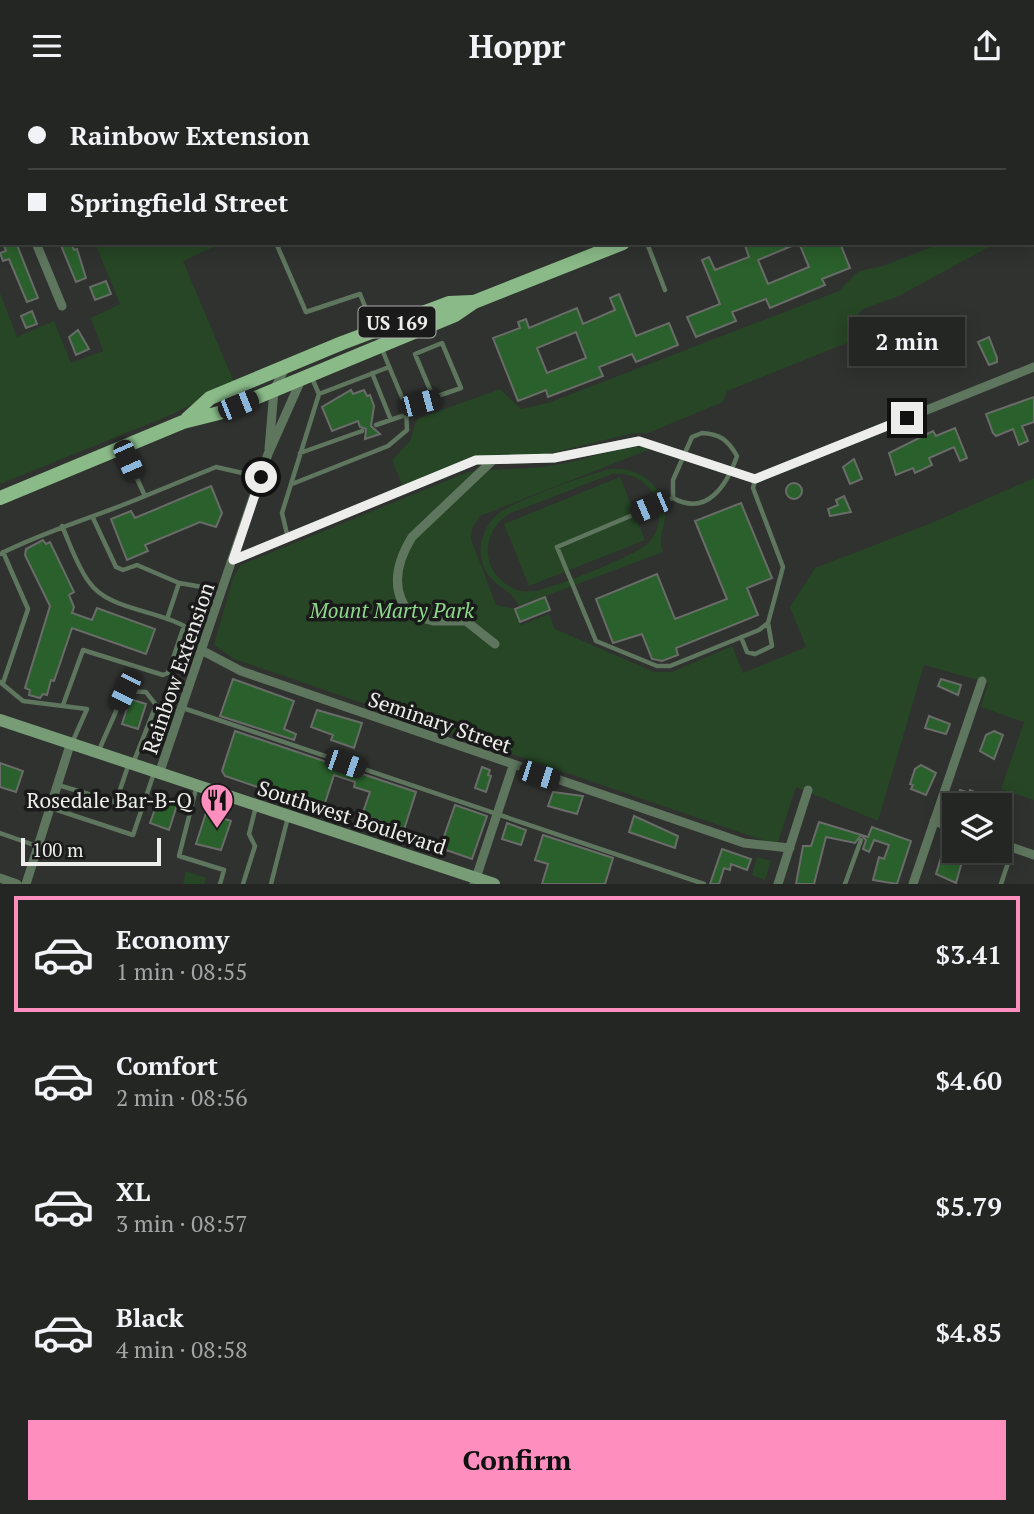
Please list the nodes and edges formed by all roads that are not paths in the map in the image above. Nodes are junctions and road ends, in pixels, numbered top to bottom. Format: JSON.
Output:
{"nodes":[{"id":1,"x":37,"y":245,"type":"edge"},
{"id":2,"x":277,"y":245,"type":"edge"},
{"id":3,"x":618,"y":245,"type":"edge"},
{"id":4,"x":648,"y":245,"type":"edge"},
{"id":5,"x":665,"y":290,"type":"dead end"},
{"id":6,"x":474,"y":302,"type":"junction"},
{"id":7,"x":62,"y":306,"type":"dead end"},
{"id":8,"x":374,"y":330,"type":"junction"},
{"id":9,"x":381,"y":346,"type":"junction"},
{"id":10,"x":389,"y":367,"type":"junction"},
{"id":11,"x":1034,"y":367,"type":"edge"},
{"id":12,"x":286,"y":368,"type":"junction"},
{"id":13,"x":372,"y":373,"type":"junction"},
{"id":14,"x":306,"y":377,"type":"junction"},
{"id":15,"x":274,"y":390,"type":"junction"},
{"id":16,"x":319,"y":394,"type":"junction"},
{"id":17,"x":434,"y":399,"type":"junction"},
{"id":18,"x":406,"y":407,"type":"junction"},
{"id":19,"x":408,"y":414,"type":"junction"},
{"id":20,"x":391,"y":420,"type":"junction"},
{"id":21,"x":183,"y":422,"type":"junction"},
{"id":22,"x":376,"y":425,"type":"dead end"},
{"id":23,"x":362,"y":431,"type":"dead end"},
{"id":24,"x":123,"y":447,"type":"junction"},
{"id":25,"x":300,"y":453,"type":"junction"},
{"id":26,"x":268,"y":454,"type":"junction"},
{"id":27,"x":684,"y":454,"type":"junction"},
{"id":28,"x":493,"y":460,"type":"junction"},
{"id":29,"x":732,"y":471,"type":"junction"},
{"id":30,"x":261,"y":477,"type":"junction"},
{"id":31,"x":755,"y":479,"type":"junction"},
{"id":32,"x":292,"y":484,"type":"junction"},
{"id":33,"x":145,"y":496,"type":"junction"},
{"id":34,"x":0,"y":498,"type":"edge"},
{"id":35,"x":673,"y":498,"type":"junction"},
{"id":36,"x":93,"y":518,"type":"junction"},
{"id":37,"x":62,"y":526,"type":"junction"},
{"id":38,"x":288,"y":538,"type":"junction"},
{"id":39,"x":1,"y":553,"type":"edge"},
{"id":40,"x":233,"y":560,"type":"junction"},
{"id":41,"x":180,"y":583,"type":"junction"},
{"id":42,"x":223,"y":591,"type":"junction"},
{"id":43,"x":167,"y":619,"type":"junction"},
{"id":44,"x":768,"y":623,"type":"junction"},
{"id":45,"x":741,"y":637,"type":"junction"},
{"id":46,"x":495,"y":644,"type":"dead end"},
{"id":47,"x":203,"y":650,"type":"junction"},
{"id":48,"x":982,"y":681,"type":"dead end"},
{"id":49,"x":2,"y":682,"type":"edge"},
{"id":50,"x":63,"y":705,"type":"junction"},
{"id":51,"x":156,"y":705,"type":"junction"},
{"id":52,"x":182,"y":710,"type":"junction"},
{"id":53,"x":0,"y":720,"type":"edge"},
{"id":54,"x":70,"y":745,"type":"junction"},
{"id":55,"x":97,"y":754,"type":"junction"},
{"id":56,"x":131,"y":765,"type":"junction"},
{"id":57,"x":513,"y":766,"type":"junction"},
{"id":58,"x":157,"y":773,"type":"junction"},
{"id":59,"x":58,"y":785,"type":"junction"},
{"id":60,"x":197,"y":786,"type":"junction"},
{"id":61,"x":808,"y":790,"type":"dead end"},
{"id":62,"x":116,"y":802,"type":"junction"},
{"id":63,"x":256,"y":806,"type":"junction"},
{"id":64,"x":50,"y":808,"type":"junction"},
{"id":65,"x":142,"y":810,"type":"junction"},
{"id":66,"x":496,"y":815,"type":"junction"},
{"id":67,"x":288,"y":816,"type":"junction"},
{"id":68,"x":934,"y":821,"type":"junction"},
{"id":69,"x":942,"y":824,"type":"edge"},
{"id":70,"x":0,"y":833,"type":"edge"},
{"id":71,"x":861,"y":840,"type":"dead end"},
{"id":72,"x":38,"y":846,"type":"junction"},
{"id":73,"x":790,"y":848,"type":"junction"},
{"id":74,"x":1013,"y":848,"type":"joint"},
{"id":75,"x":1034,"y":855,"type":"edge"},
{"id":76,"x":0,"y":879,"type":"edge"},
{"id":77,"x":475,"y":881,"type":"edge"},
{"id":78,"x":17,"y":884,"type":"edge"},
{"id":79,"x":26,"y":884,"type":"edge"},
{"id":80,"x":220,"y":884,"type":"edge"},
{"id":81,"x":243,"y":884,"type":"edge"},
{"id":82,"x":271,"y":884,"type":"edge"},
{"id":83,"x":494,"y":884,"type":"edge"},
{"id":84,"x":704,"y":884,"type":"edge"},
{"id":85,"x":778,"y":884,"type":"edge"},
{"id":86,"x":845,"y":884,"type":"edge"},
{"id":87,"x":913,"y":884,"type":"edge"},
{"id":88,"x":1001,"y":884,"type":"edge"}],
"edges":[{"from":1,"to":7,"type":"street"},
{"from":2,"to":8,"type":"lane"},
{"from":3,"to":6,"type":"main road","number":"US 169"},
{"from":4,"to":5,"type":"lane"},
{"from":6,"to":8,"type":"main road","number":"US 169"},
{"from":6,"to":9,"type":"main road","number":"US 169"},
{"from":8,"to":9,"type":"lane"},
{"from":8,"to":12,"type":"main road","number":"US 169"},
{"from":9,"to":10,"type":"lane"},
{"from":9,"to":14,"type":"main road","number":"US 169"},
{"from":10,"to":13,"type":"lane"},
{"from":10,"to":18,"type":"lane"},
{"from":11,"to":31,"type":"street"},
{"from":12,"to":15,"type":"street","name":"Rainbow Extension"},
{"from":12,"to":21,"type":"main road","number":"US 169"},
{"from":13,"to":16,"type":"lane"},
{"from":13,"to":20,"type":"lane"},
{"from":14,"to":15,"type":"main road","number":"US 169"},
{"from":14,"to":16,"type":"lane"},
{"from":14,"to":26,"type":"street","name":"Rainbow Extension"},
{"from":15,"to":21,"type":"main road","number":"US 169"},
{"from":15,"to":26,"type":"street","name":"Rainbow Extension"},
{"from":16,"to":25,"type":"lane"},
{"from":17,"to":17,"type":"lane"},
{"from":17,"to":18,"type":"lane"},
{"from":18,"to":19,"type":"lane"},
{"from":19,"to":20,"type":"lane"},
{"from":19,"to":32,"type":"lane"},
{"from":20,"to":22,"type":"lane"},
{"from":21,"to":24,"type":"main road","number":"US 169"},
{"from":23,"to":25,"type":"lane"},
{"from":24,"to":33,"type":"lane"},
{"from":24,"to":34,"type":"main road","number":"US 169"},
{"from":25,"to":32,"type":"lane"},
{"from":26,"to":30,"type":"street","name":"Rainbow Extension"},
{"from":27,"to":28,"type":"street"},
{"from":27,"to":29,"type":"street"},
{"from":27,"to":29,"type":"lane"},
{"from":27,"to":35,"type":"lane"},
{"from":28,"to":38,"type":"street"},
{"from":28,"to":46,"type":"street"},
{"from":29,"to":31,"type":"street"},
{"from":29,"to":35,"type":"lane"},
{"from":30,"to":33,"type":"lane"},
{"from":30,"to":40,"type":"street","name":"Rainbow Extension"},
{"from":31,"to":44,"type":"lane"},
{"from":32,"to":38,"type":"lane"},
{"from":33,"to":36,"type":"lane"},
{"from":35,"to":45,"type":"lane"},
{"from":36,"to":37,"type":"lane"},
{"from":36,"to":41,"type":"lane"},
{"from":37,"to":39,"type":"lane"},
{"from":37,"to":43,"type":"lane"},
{"from":38,"to":40,"type":"street"},
{"from":39,"to":49,"type":"lane"},
{"from":40,"to":42,"type":"street","name":"Rainbow Extension"},
{"from":41,"to":42,"type":"lane"},
{"from":41,"to":43,"type":"lane"},
{"from":42,"to":47,"type":"street","name":"Rainbow Extension"},
{"from":43,"to":50,"type":"lane"},
{"from":44,"to":45,"type":"lane"},
{"from":44,"to":45,"type":"lane"},
{"from":47,"to":52,"type":"street","name":"Rainbow Extension"},
{"from":47,"to":57,"type":"street","name":"Seminary Street"},
{"from":48,"to":68,"type":"street"},
{"from":49,"to":50,"type":"lane"},
{"from":50,"to":54,"type":"lane"},
{"from":51,"to":52,"type":"lane"},
{"from":51,"to":55,"type":"lane"},
{"from":51,"to":56,"type":"lane"},
{"from":52,"to":58,"type":"street","name":"Rainbow Extension"},
{"from":52,"to":66,"type":"lane"},
{"from":53,"to":54,"type":"main road","name":"Southwest Boulevard"},
{"from":54,"to":55,"type":"main road","name":"Southwest Boulevard"},
{"from":54,"to":59,"type":"street"},
{"from":55,"to":56,"type":"main road","name":"Southwest Boulevard"},
{"from":56,"to":58,"type":"main road","name":"Southwest Boulevard"},
{"from":56,"to":62,"type":"lane"},
{"from":57,"to":66,"type":"street"},
{"from":57,"to":73,"type":"street","name":"Seminary Street"},
{"from":58,"to":60,"type":"main road","name":"Southwest Boulevard"},
{"from":58,"to":65,"type":"lane"},
{"from":59,"to":62,"type":"lane"},
{"from":59,"to":64,"type":"street"},
{"from":60,"to":63,"type":"main road","name":"Southwest Boulevard"},
{"from":60,"to":80,"type":"lane"},
{"from":61,"to":73,"type":"street"},
{"from":62,"to":65,"type":"lane"},
{"from":63,"to":67,"type":"main road","name":"Southwest Boulevard"},
{"from":63,"to":81,"type":"lane"},
{"from":64,"to":65,"type":"lane"},
{"from":64,"to":72,"type":"street"},
{"from":66,"to":77,"type":"street"},
{"from":66,"to":84,"type":"lane"},
{"from":67,"to":77,"type":"main road","name":"Southwest Boulevard"},
{"from":67,"to":82,"type":"lane"},
{"from":68,"to":69,"type":"street"},
{"from":68,"to":87,"type":"street"},
{"from":70,"to":72,"type":"lane"},
{"from":71,"to":86,"type":"lane"},
{"from":72,"to":79,"type":"street"},
{"from":73,"to":85,"type":"street"},
{"from":74,"to":75,"type":"street"},
{"from":74,"to":88,"type":"lane"},
{"from":76,"to":78,"type":"street"},
{"from":77,"to":83,"type":"main road","name":"Southwest Boulevard"}]}
